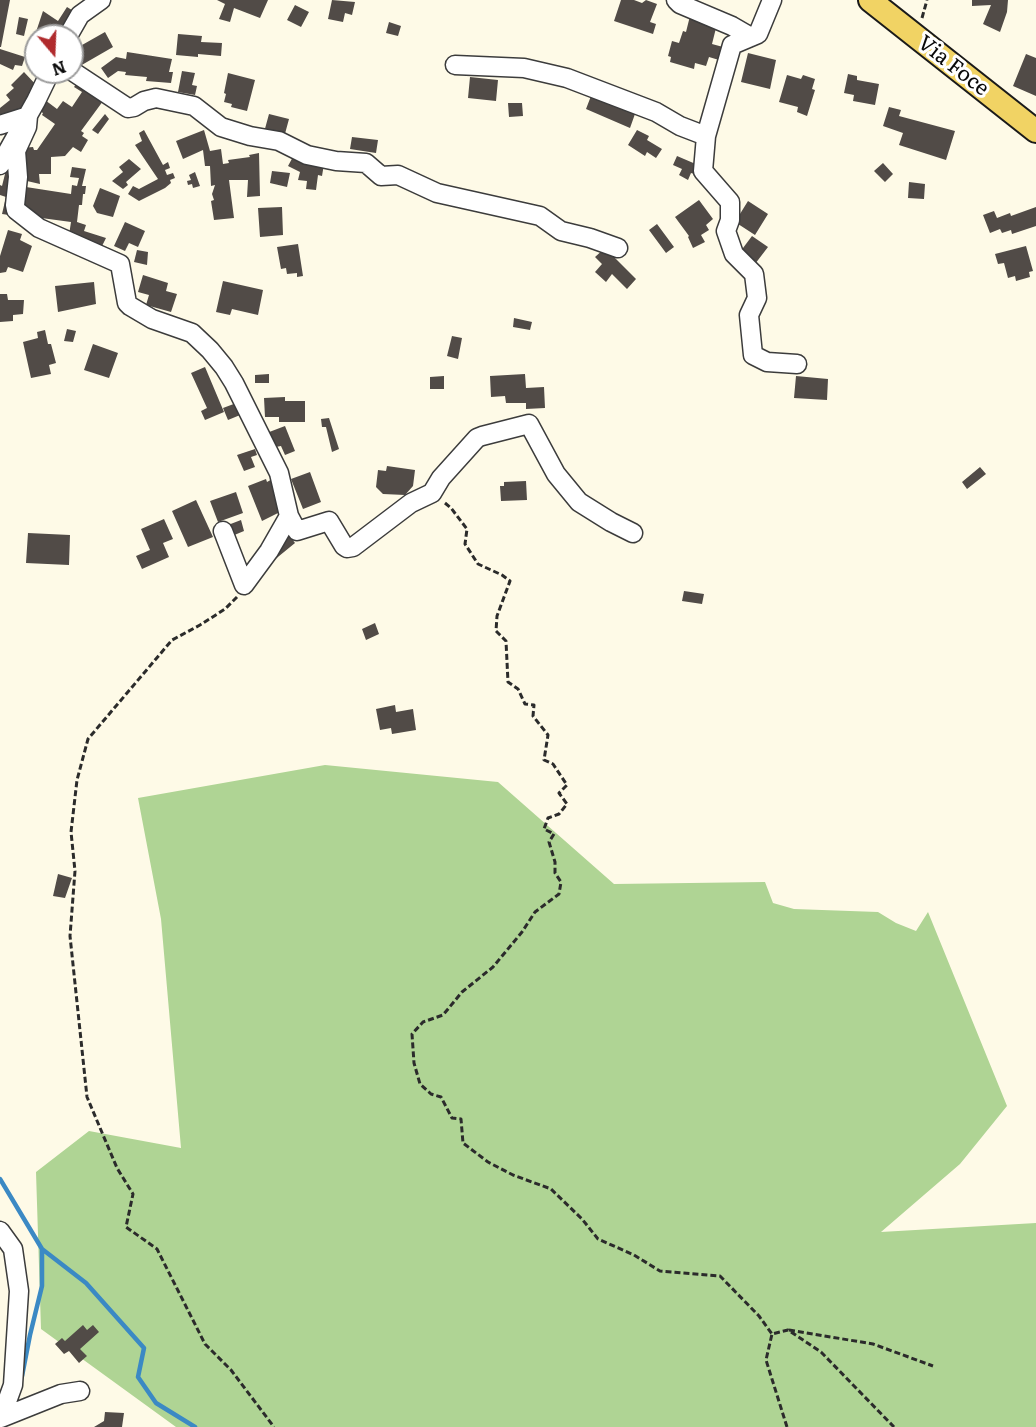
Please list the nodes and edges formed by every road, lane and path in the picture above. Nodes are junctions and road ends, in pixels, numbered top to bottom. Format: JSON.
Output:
{"nodes":[{"id":1,"x":101,"y":0,"type":"edge"},
{"id":2,"x":676,"y":0,"type":"edge"},
{"id":3,"x":772,"y":0,"type":"edge"},
{"id":4,"x":870,"y":0,"type":"edge"},
{"id":5,"x":75,"y":24,"type":"edge"},
{"id":6,"x":751,"y":37,"type":"junction"},
{"id":7,"x":455,"y":65,"type":"dead end"},
{"id":8,"x":84,"y":79,"type":"edge"},
{"id":9,"x":44,"y":84,"type":"edge"},
{"id":10,"x":28,"y":116,"type":"junction"},
{"id":11,"x":0,"y":125,"type":"edge"},
{"id":12,"x":1036,"y":131,"type":"edge"},
{"id":13,"x":706,"y":136,"type":"junction"},
{"id":14,"x":0,"y":165,"type":"edge"},
{"id":15,"x":618,"y":248,"type":"dead end"},
{"id":16,"x":797,"y":364,"type":"dead end"},
{"id":17,"x":432,"y":493,"type":"junction"},
{"id":18,"x":289,"y":516,"type":"junction"},
{"id":19,"x":223,"y":531,"type":"dead end"},
{"id":20,"x":633,"y":532,"type":"dead end"},
{"id":21,"x":244,"y":585,"type":"junction"},
{"id":22,"x":0,"y":1231,"type":"edge"},
{"id":23,"x":788,"y":1330,"type":"junction"},
{"id":24,"x":772,"y":1334,"type":"junction"},
{"id":25,"x":933,"y":1366,"type":"dead end"},
{"id":26,"x":80,"y":1391,"type":"dead end"},
{"id":27,"x":274,"y":1427,"type":"edge"},
{"id":28,"x":787,"y":1427,"type":"edge"},
{"id":29,"x":894,"y":1427,"type":"edge"}],
"edges":[{"from":1,"to":5,"type":"street"},
{"from":2,"to":6,"type":"street"},
{"from":3,"to":6,"type":"street"},
{"from":4,"to":12,"type":"main road","name":"Via Foce"},
{"from":6,"to":13,"type":"street"},
{"from":7,"to":13,"type":"street"},
{"from":8,"to":15,"type":"street"},
{"from":9,"to":10,"type":"street"},
{"from":10,"to":11,"type":"street"},
{"from":10,"to":14,"type":"street"},
{"from":10,"to":18,"type":"street"},
{"from":13,"to":16,"type":"street"},
{"from":17,"to":18,"type":"street"},
{"from":17,"to":20,"type":"street"},
{"from":17,"to":24,"type":"path"},
{"from":18,"to":21,"type":"street"},
{"from":19,"to":21,"type":"street"},
{"from":21,"to":27,"type":"path"},
{"from":22,"to":26,"type":"street"},
{"from":23,"to":24,"type":"path"},
{"from":23,"to":25,"type":"path"},
{"from":23,"to":29,"type":"path"},
{"from":24,"to":28,"type":"path"}]}
